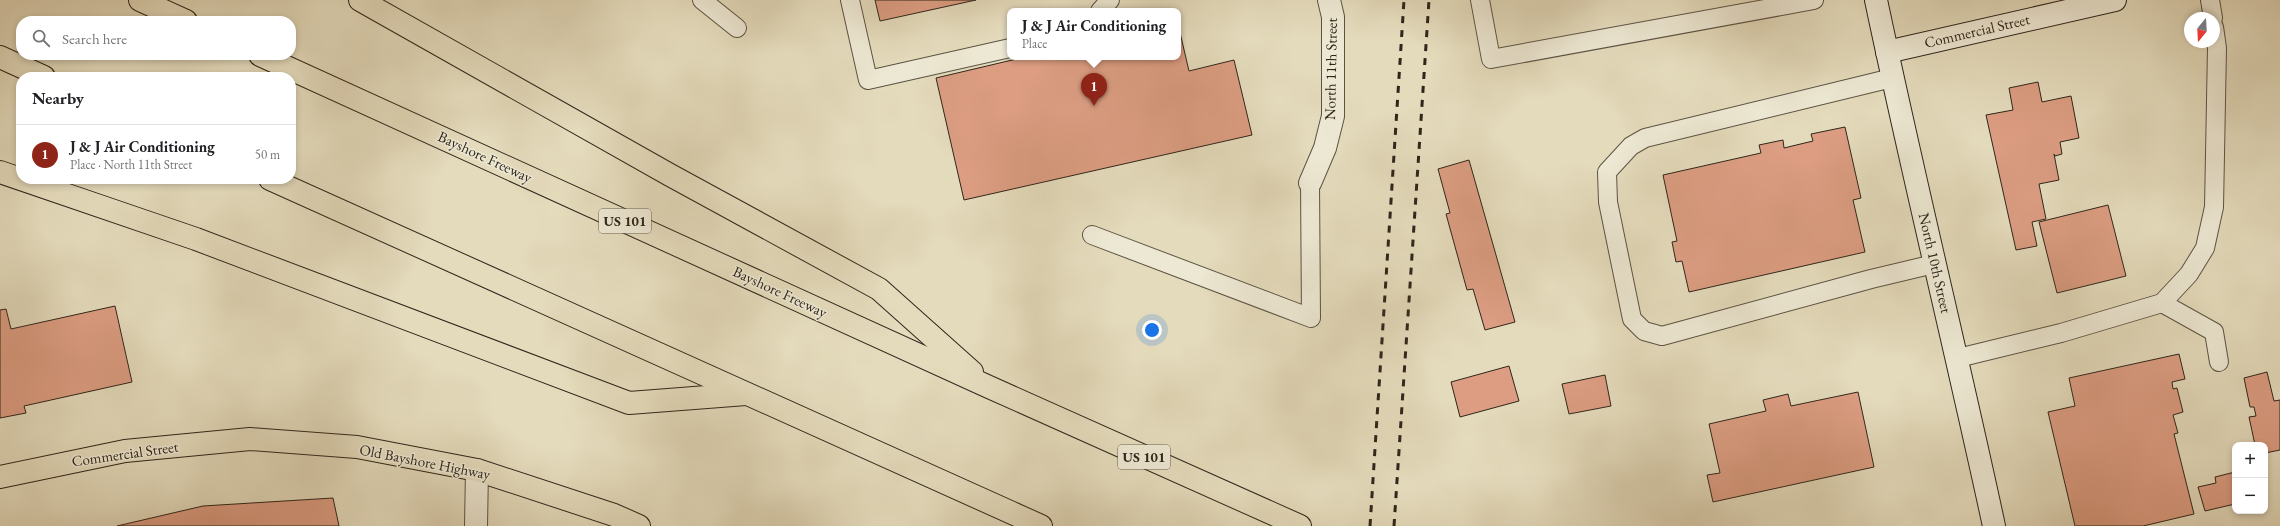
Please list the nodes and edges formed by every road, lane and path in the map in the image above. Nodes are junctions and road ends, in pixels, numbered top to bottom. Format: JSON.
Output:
{"nodes":[{"id":1,"x":140,"y":0,"type":"edge"},
{"id":2,"x":360,"y":0,"type":"edge"},
{"id":3,"x":702,"y":0,"type":"edge"},
{"id":4,"x":850,"y":0,"type":"edge"},
{"id":5,"x":1110,"y":0,"type":"edge"},
{"id":6,"x":1329,"y":0,"type":"edge"},
{"id":7,"x":1480,"y":0,"type":"edge"},
{"id":8,"x":1814,"y":0,"type":"edge"},
{"id":9,"x":1876,"y":0,"type":"edge"},
{"id":10,"x":2115,"y":0,"type":"edge"},
{"id":11,"x":2210,"y":0,"type":"edge"},
{"id":12,"x":1103,"y":8,"type":"edge"},
{"id":13,"x":2212,"y":12,"type":"edge"},
{"id":14,"x":175,"y":16,"type":"edge"},
{"id":15,"x":737,"y":28,"type":"dead end"},
{"id":16,"x":2216,"y":48,"type":"edge"},
{"id":17,"x":1007,"y":49,"type":"edge"},
{"id":18,"x":1887,"y":52,"type":"junction"},
{"id":19,"x":0,"y":57,"type":"edge"},
{"id":20,"x":271,"y":60,"type":"edge"},
{"id":21,"x":33,"y":72,"type":"edge"},
{"id":22,"x":1892,"y":78,"type":"junction"},
{"id":23,"x":0,"y":172,"type":"edge"},
{"id":24,"x":16,"y":177,"type":"edge"},
{"id":25,"x":1310,"y":183,"type":"joint"},
{"id":26,"x":35,"y":184,"type":"edge"},
{"id":27,"x":281,"y":184,"type":"edge"},
{"id":28,"x":1092,"y":235,"type":"dead end"},
{"id":29,"x":1934,"y":264,"type":"junction"},
{"id":30,"x":2162,"y":303,"type":"junction"},
{"id":31,"x":1958,"y":358,"type":"junction"},
{"id":32,"x":2219,"y":362,"type":"dead end"},
{"id":33,"x":989,"y":387,"type":"junction"},
{"id":34,"x":748,"y":394,"type":"junction"},
{"id":35,"x":250,"y":439,"type":"joint"},
{"id":36,"x":477,"y":470,"type":"junction"},
{"id":37,"x":0,"y":476,"type":"edge"},
{"id":38,"x":476,"y":526,"type":"edge"},
{"id":39,"x":639,"y":526,"type":"edge"},
{"id":40,"x":1041,"y":526,"type":"edge"},
{"id":41,"x":1300,"y":526,"type":"edge"},
{"id":42,"x":1994,"y":526,"type":"edge"}],
"edges":[{"from":1,"to":14,"type":"main road"},
{"from":2,"to":33,"type":"main road"},
{"from":3,"to":15,"type":"lane"},
{"from":4,"to":17,"type":"lane"},
{"from":5,"to":12,"type":"lane"},
{"from":6,"to":25,"type":"main road","name":"North 11th Street"},
{"from":7,"to":8,"type":"lane"},
{"from":9,"to":18,"type":"main road","name":"North 10th Street"},
{"from":10,"to":18,"type":"main road","name":"Commercial Street"},
{"from":11,"to":13,"type":"lane"},
{"from":16,"to":30,"type":"lane"},
{"from":18,"to":22,"type":"main road","name":"North 10th Street"},
{"from":19,"to":21,"type":"main road"},
{"from":20,"to":33,"type":"main road","name":"Bayshore Freeway","number":"US 101"},
{"from":22,"to":29,"type":"main road","name":"North 10th Street"},
{"from":22,"to":29,"type":"lane"},
{"from":23,"to":24,"type":"main road"},
{"from":25,"to":28,"type":"lane"},
{"from":26,"to":34,"type":"main road"},
{"from":27,"to":34,"type":"main road"},
{"from":29,"to":31,"type":"main road","name":"North 10th Street"},
{"from":30,"to":31,"type":"lane"},
{"from":30,"to":32,"type":"lane"},
{"from":31,"to":42,"type":"main road","name":"North 10th Street"},
{"from":33,"to":41,"type":"main road","name":"Bayshore Freeway","number":"US 101"},
{"from":34,"to":40,"type":"main road"},
{"from":35,"to":36,"type":"main road","name":"Old Bayshore Highway"},
{"from":35,"to":37,"type":"main road","name":"Commercial Street"},
{"from":36,"to":38,"type":"main road"},
{"from":36,"to":39,"type":"main road","name":"Old Bayshore Highway"}]}
